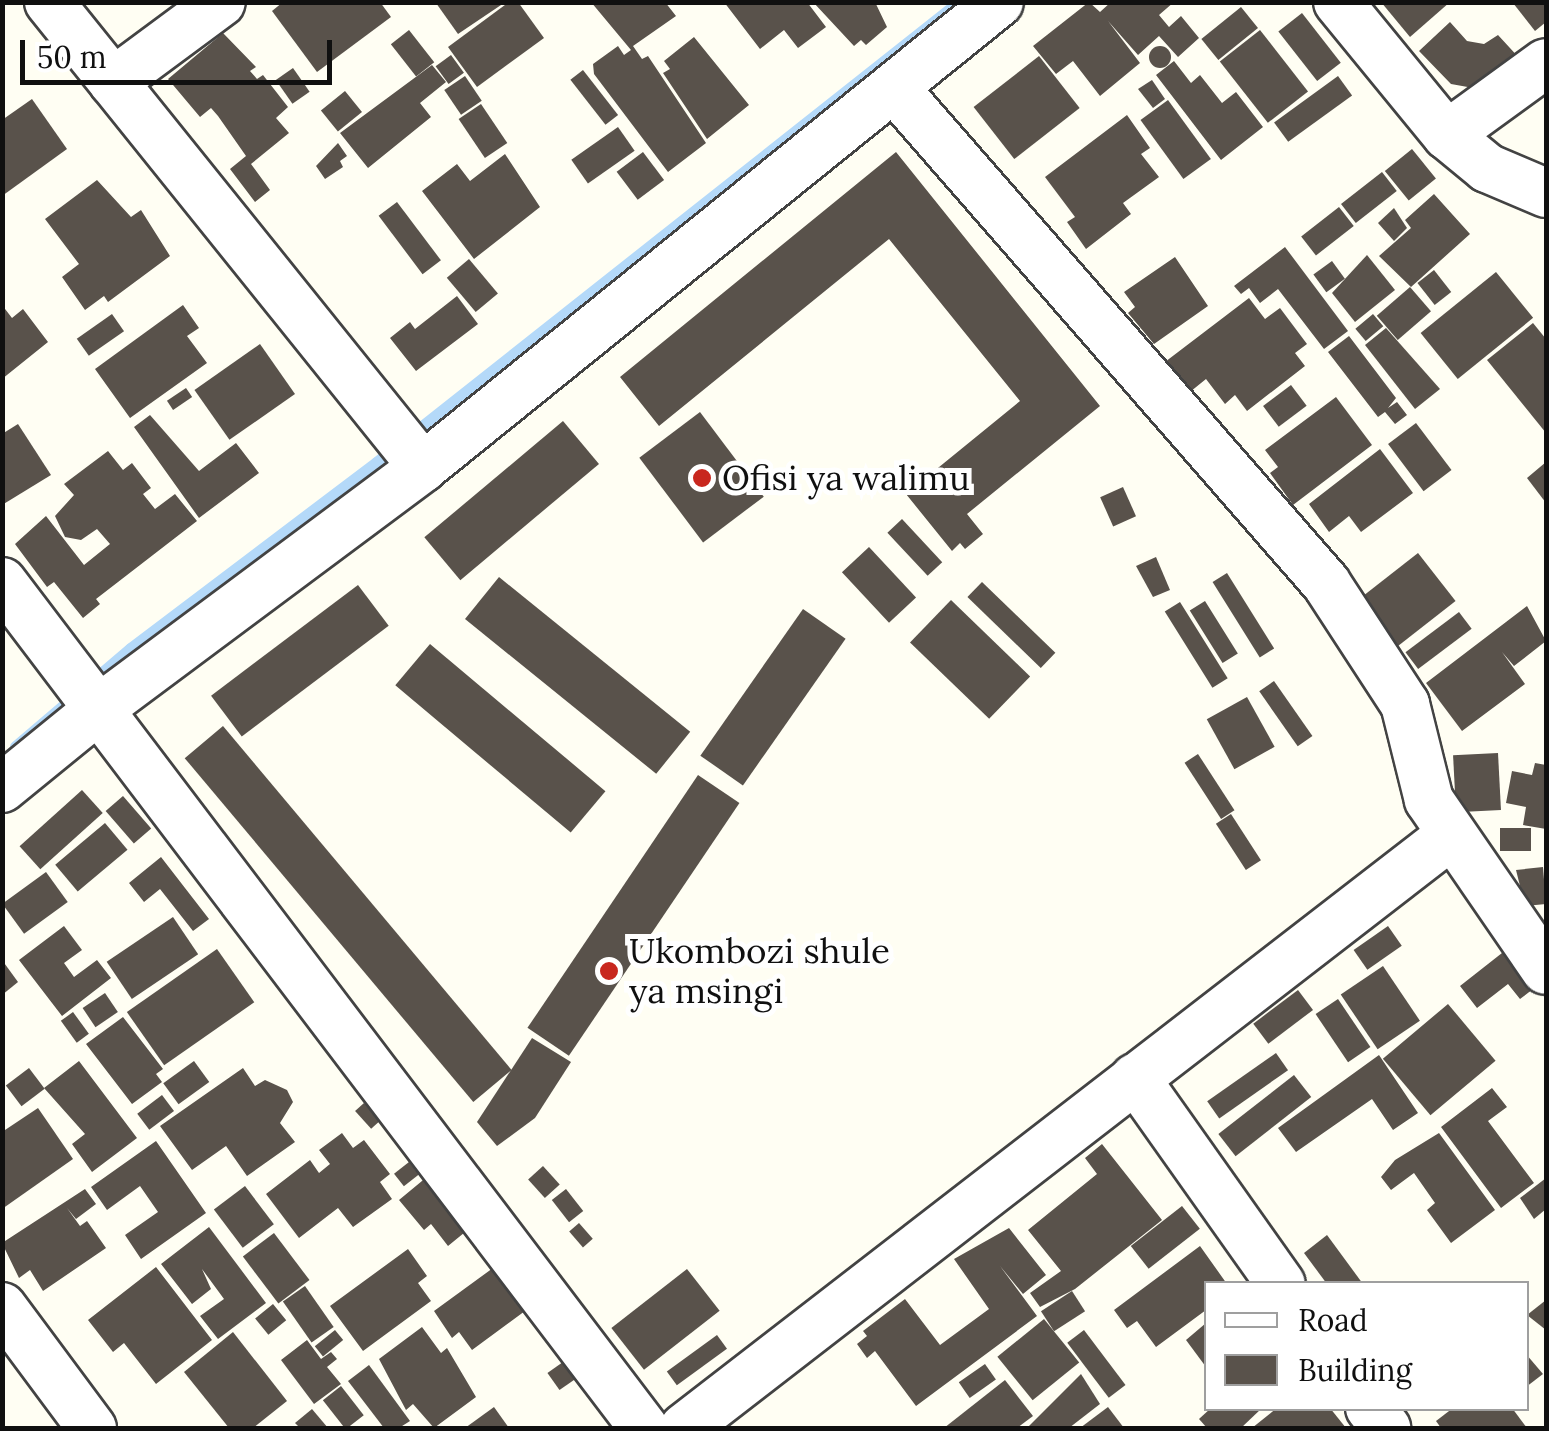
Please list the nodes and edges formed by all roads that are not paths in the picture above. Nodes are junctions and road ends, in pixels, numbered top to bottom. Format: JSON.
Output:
{"nodes":[{"id":1,"x":49,"y":2,"type":"edge"},
{"id":2,"x":222,"y":2,"type":"edge"},
{"id":3,"x":999,"y":2,"type":"edge"},
{"id":4,"x":1338,"y":2,"type":"edge"},
{"id":5,"x":1546,"y":63,"type":"edge"},
{"id":6,"x":114,"y":82,"type":"junction"},
{"id":7,"x":894,"y":88,"type":"junction"},
{"id":8,"x":1447,"y":136,"type":"junction"},
{"id":9,"x":1546,"y":193,"type":"edge"},
{"id":10,"x":423,"y":467,"type":"junction"},
{"id":11,"x":2,"y":582,"type":"edge"},
{"id":12,"x":100,"y":708,"type":"junction"},
{"id":13,"x":2,"y":788,"type":"edge"},
{"id":14,"x":1450,"y":836,"type":"junction"},
{"id":15,"x":1546,"y":970,"type":"edge"},
{"id":16,"x":1135,"y":1078,"type":"junction"},
{"id":17,"x":1279,"y":1281,"type":"edge"},
{"id":18,"x":2,"y":1307,"type":"edge"},
{"id":19,"x":92,"y":1428,"type":"edge"},
{"id":20,"x":644,"y":1428,"type":"edge"},
{"id":21,"x":684,"y":1428,"type":"edge"}],
"edges":[{"from":1,"to":6,"type":"street"},
{"from":2,"to":6,"type":"street"},
{"from":3,"to":7,"type":"street"},
{"from":4,"to":8,"type":"street"},
{"from":5,"to":8,"type":"street"},
{"from":6,"to":10,"type":"street"},
{"from":7,"to":10,"type":"street"},
{"from":7,"to":14,"type":"street"},
{"from":8,"to":9,"type":"street"},
{"from":10,"to":12,"type":"street"},
{"from":11,"to":12,"type":"street"},
{"from":12,"to":13,"type":"street"},
{"from":12,"to":20,"type":"street"},
{"from":14,"to":15,"type":"street"},
{"from":14,"to":16,"type":"street"},
{"from":16,"to":17,"type":"street"},
{"from":16,"to":21,"type":"street"},
{"from":18,"to":19,"type":"street"}]}
